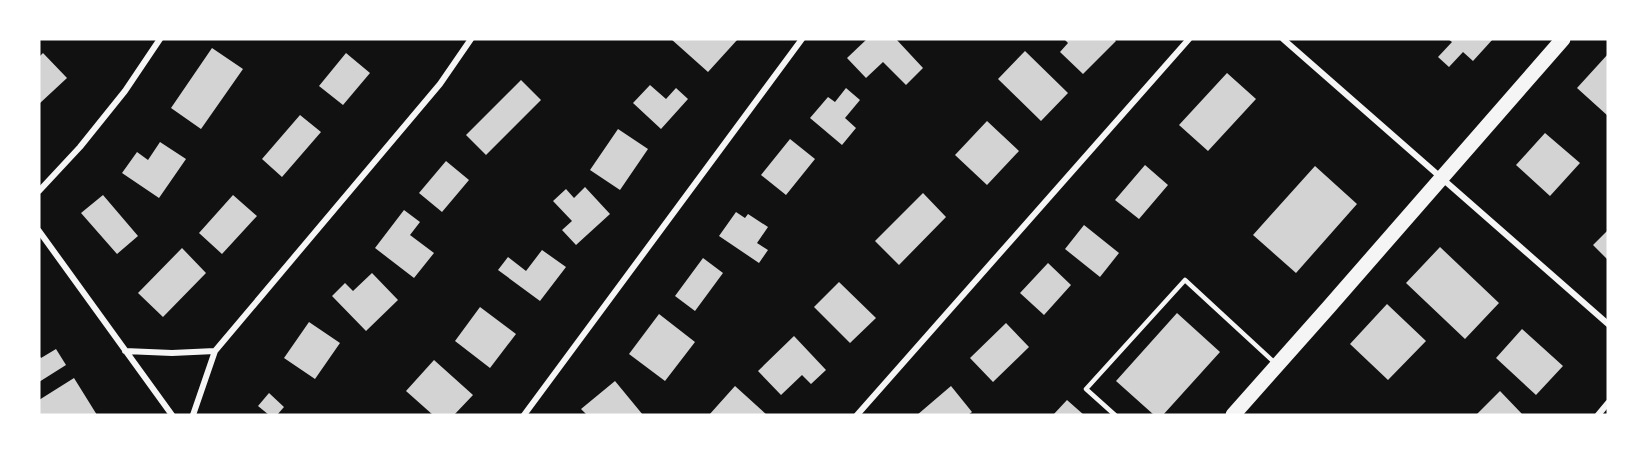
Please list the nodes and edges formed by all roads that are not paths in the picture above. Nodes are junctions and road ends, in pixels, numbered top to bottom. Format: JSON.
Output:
{"nodes":[{"id":1,"x":160,"y":39,"type":"edge"},
{"id":2,"x":471,"y":39,"type":"edge"},
{"id":3,"x":802,"y":39,"type":"edge"},
{"id":4,"x":1190,"y":39,"type":"edge"},
{"id":5,"x":1283,"y":39,"type":"edge"},
{"id":6,"x":1563,"y":39,"type":"edge"},
{"id":7,"x":1442,"y":177,"type":"junction"},
{"id":8,"x":39,"y":191,"type":"edge"},
{"id":9,"x":39,"y":231,"type":"edge"},
{"id":10,"x":1608,"y":324,"type":"edge"},
{"id":11,"x":125,"y":351,"type":"junction"},
{"id":12,"x":215,"y":351,"type":"junction"},
{"id":13,"x":1277,"y":365,"type":"junction"},
{"id":14,"x":1608,"y":404,"type":"edge"},
{"id":15,"x":172,"y":415,"type":"edge"},
{"id":16,"x":193,"y":415,"type":"edge"},
{"id":17,"x":524,"y":415,"type":"edge"},
{"id":18,"x":857,"y":415,"type":"edge"},
{"id":19,"x":1115,"y":415,"type":"edge"},
{"id":20,"x":1233,"y":415,"type":"edge"},
{"id":21,"x":1598,"y":415,"type":"edge"}],
"edges":[{"from":1,"to":8,"type":"street"},
{"from":2,"to":12,"type":"street"},
{"from":3,"to":17,"type":"street"},
{"from":4,"to":18,"type":"street"},
{"from":5,"to":7,"type":"street"},
{"from":6,"to":7,"type":"main road"},
{"from":7,"to":10,"type":"street"},
{"from":7,"to":13,"type":"main road"},
{"from":9,"to":11,"type":"street"},
{"from":11,"to":12,"type":"street"},
{"from":11,"to":15,"type":"street"},
{"from":12,"to":16,"type":"street"},
{"from":13,"to":19,"type":"lane"},
{"from":13,"to":20,"type":"main road"},
{"from":14,"to":21,"type":"street"}]}
